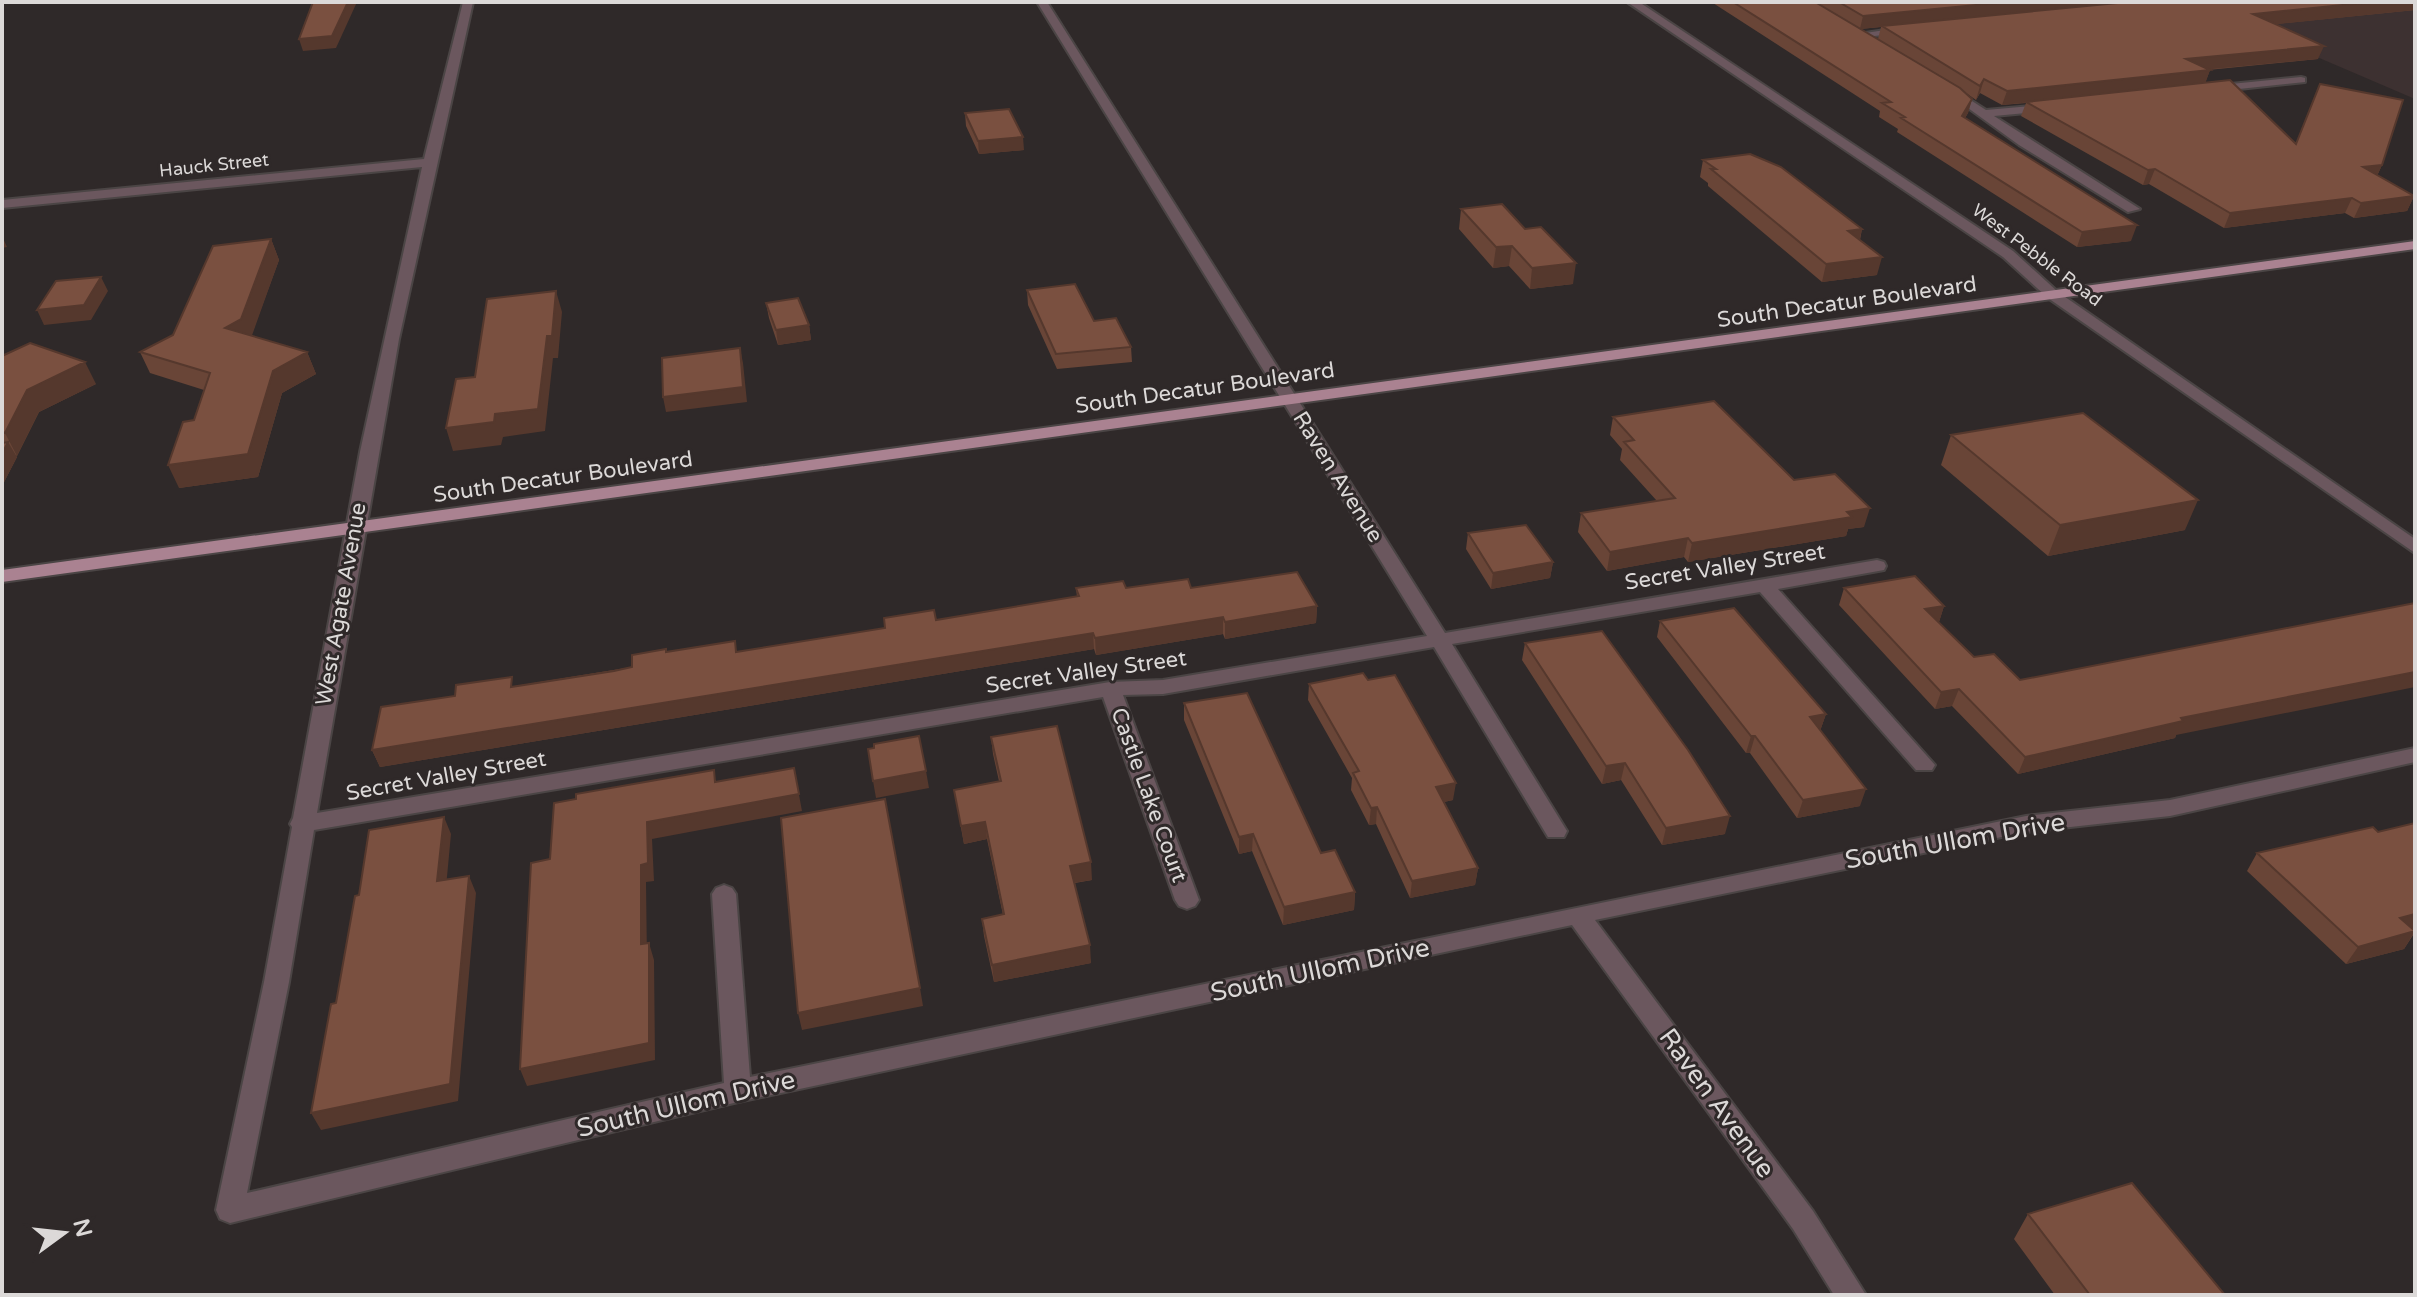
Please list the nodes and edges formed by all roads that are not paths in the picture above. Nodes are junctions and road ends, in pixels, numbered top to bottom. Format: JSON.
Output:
{"nodes":[{"id":1,"x":468,"y":2,"type":"edge"},
{"id":2,"x":1042,"y":2,"type":"edge"},
{"id":3,"x":1632,"y":2,"type":"edge"},
{"id":4,"x":1925,"y":28,"type":"edge"},
{"id":5,"x":1884,"y":50,"type":"edge"},
{"id":6,"x":2301,"y":80,"type":"dead end"},
{"id":7,"x":1936,"y":82,"type":"edge"},
{"id":8,"x":2192,"y":91,"type":"edge"},
{"id":9,"x":2068,"y":105,"type":"edge"},
{"id":10,"x":1980,"y":114,"type":"junction"},
{"id":11,"x":429,"y":162,"type":"junction"},
{"id":12,"x":2,"y":204,"type":"edge"},
{"id":13,"x":2133,"y":209,"type":"dead end"},
{"id":14,"x":2415,"y":245,"type":"edge"},
{"id":15,"x":2053,"y":295,"type":"junction"},
{"id":16,"x":1288,"y":399,"type":"junction"},
{"id":17,"x":354,"y":528,"type":"junction"},
{"id":18,"x":2415,"y":547,"type":"edge"},
{"id":19,"x":1877,"y":566,"type":"dead end"},
{"id":20,"x":2,"y":576,"type":"edge"},
{"id":21,"x":1764,"y":585,"type":"junction"},
{"id":22,"x":1439,"y":639,"type":"junction"},
{"id":23,"x":1110,"y":689,"type":"junction"},
{"id":24,"x":2415,"y":755,"type":"edge"},
{"id":25,"x":1924,"y":765,"type":"dead end"},
{"id":26,"x":301,"y":824,"type":"junction"},
{"id":27,"x":1556,"y":831,"type":"dead end"},
{"id":28,"x":724,"y":894,"type":"dead end"},
{"id":29,"x":1187,"y":900,"type":"dead end"},
{"id":30,"x":1578,"y":915,"type":"junction"},
{"id":31,"x":738,"y":1091,"type":"junction"},
{"id":32,"x":230,"y":1210,"type":"joint"},
{"id":33,"x":1851,"y":1295,"type":"edge"}],
"edges":[{"from":1,"to":11,"type":"street","name":"West Agate Avenue"},
{"from":2,"to":16,"type":"street","name":"Raven Avenue"},
{"from":3,"to":15,"type":"street","name":"West Pebble Road"},
{"from":4,"to":5,"type":"street"},
{"from":6,"to":8,"type":"street"},
{"from":7,"to":10,"type":"street"},
{"from":9,"to":10,"type":"street"},
{"from":10,"to":13,"type":"street"},
{"from":11,"to":12,"type":"street","name":"Hauck Street"},
{"from":11,"to":17,"type":"street","name":"West Agate Avenue"},
{"from":14,"to":15,"type":"main road","name":"South Decatur Boulevard"},
{"from":15,"to":16,"type":"main road","name":"South Decatur Boulevard"},
{"from":15,"to":18,"type":"street","name":"West Pebble Road"},
{"from":16,"to":17,"type":"main road","name":"South Decatur Boulevard"},
{"from":16,"to":22,"type":"street","name":"Raven Avenue"},
{"from":17,"to":20,"type":"main road","name":"South Decatur Boulevard"},
{"from":17,"to":26,"type":"street","name":"West Agate Avenue"},
{"from":19,"to":21,"type":"street","name":"Secret Valley Street"},
{"from":21,"to":22,"type":"street","name":"Secret Valley Street"},
{"from":21,"to":25,"type":"street"},
{"from":22,"to":23,"type":"street","name":"Secret Valley Street"},
{"from":22,"to":27,"type":"street","name":"Raven Avenue"},
{"from":23,"to":26,"type":"street","name":"Secret Valley Street"},
{"from":23,"to":29,"type":"street","name":"Castle Lake Court"},
{"from":24,"to":30,"type":"street","name":"South Ullom Drive"},
{"from":26,"to":32,"type":"street","name":"West Agate Avenue"},
{"from":28,"to":31,"type":"street"},
{"from":30,"to":31,"type":"street","name":"South Ullom Drive"},
{"from":30,"to":33,"type":"street","name":"Raven Avenue"},
{"from":31,"to":32,"type":"street","name":"South Ullom Drive"}]}
